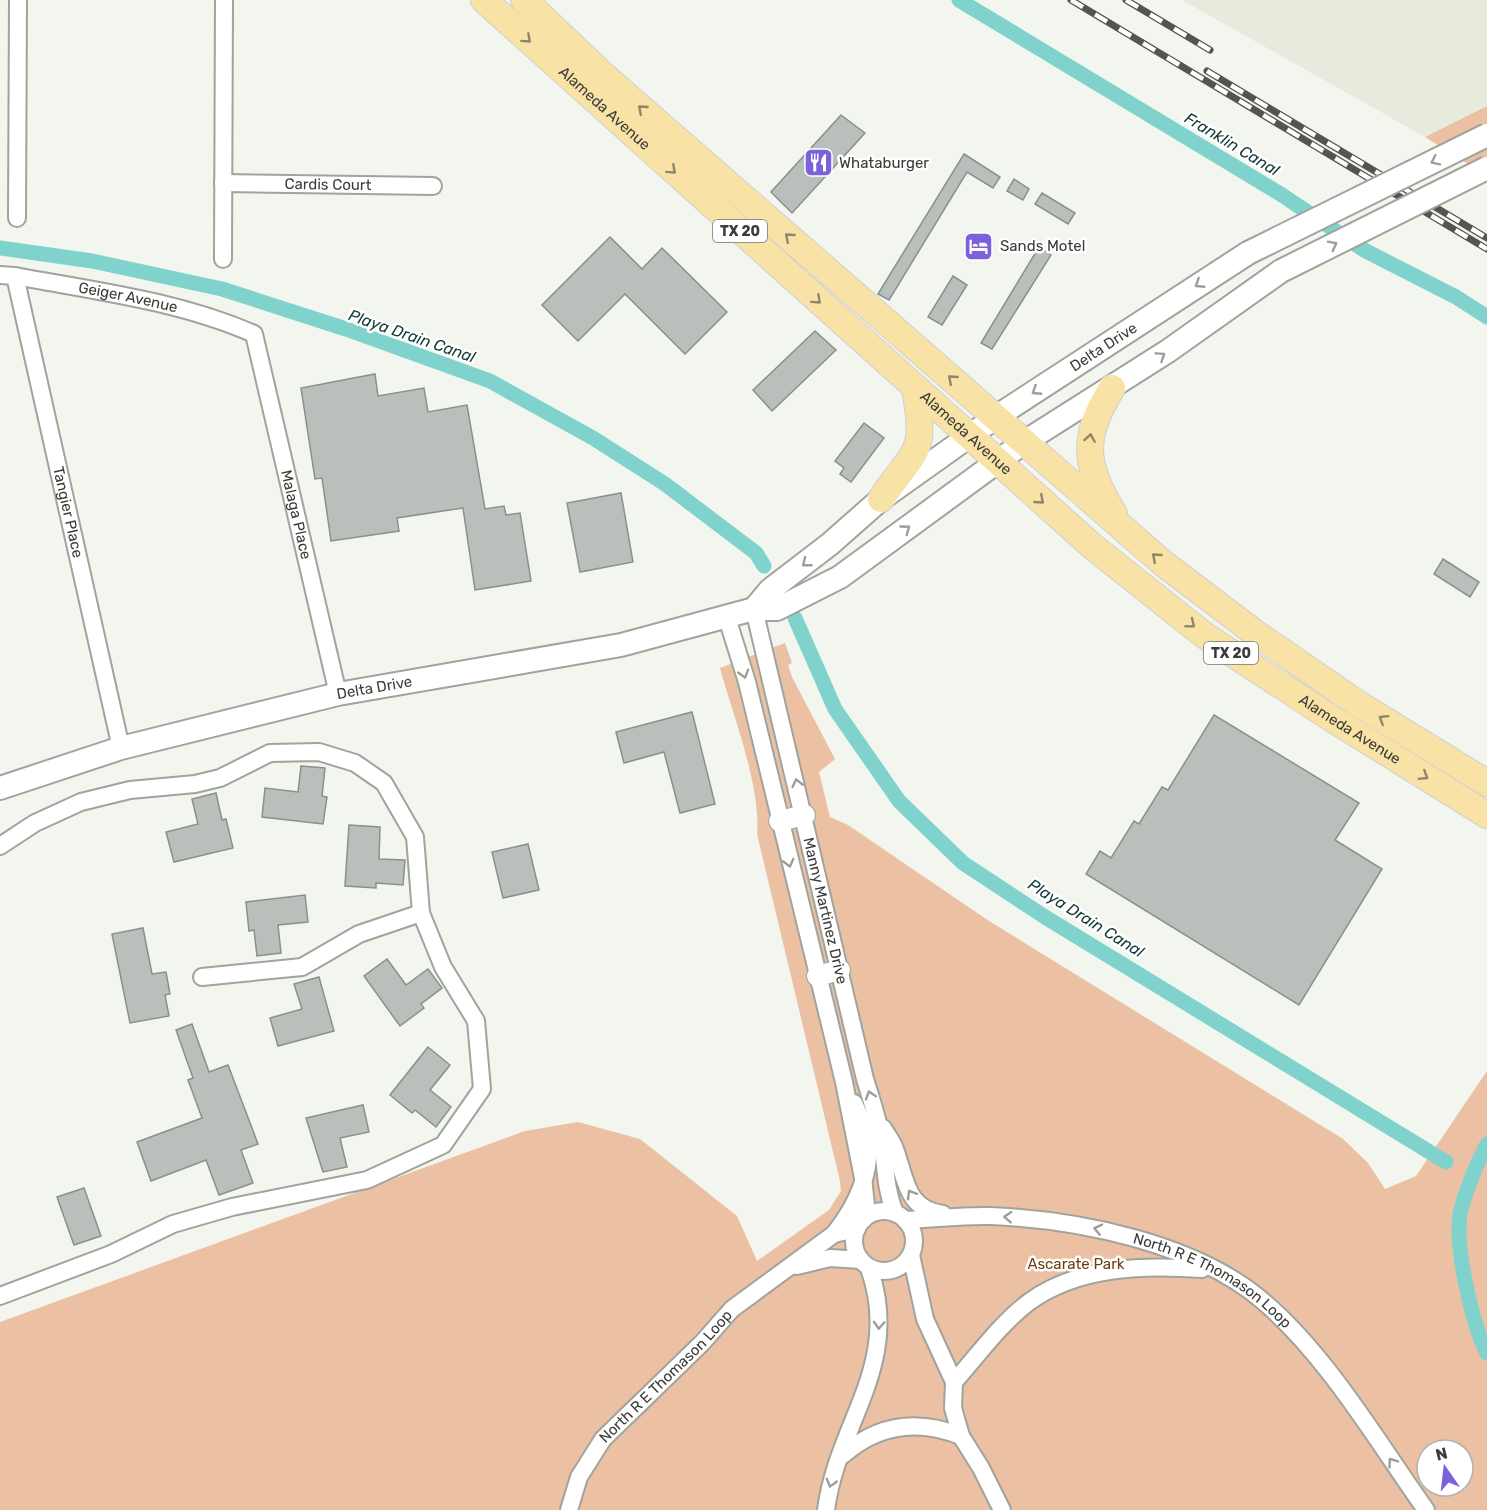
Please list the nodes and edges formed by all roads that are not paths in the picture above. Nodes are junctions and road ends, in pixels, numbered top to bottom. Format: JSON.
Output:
{"nodes":[{"id":1,"x":18,"y":0,"type":"edge"},
{"id":2,"x":224,"y":0,"type":"edge"},
{"id":3,"x":484,"y":0,"type":"edge"},
{"id":4,"x":524,"y":0,"type":"edge"},
{"id":5,"x":1487,"y":135,"type":"edge"},
{"id":6,"x":1487,"y":168,"type":"edge"},
{"id":7,"x":223,"y":183,"type":"junction"},
{"id":8,"x":434,"y":186,"type":"dead end"},
{"id":9,"x":17,"y":218,"type":"dead end"},
{"id":10,"x":223,"y":259,"type":"dead end"},
{"id":11,"x":7,"y":275,"type":"edge"},
{"id":12,"x":254,"y":334,"type":"joint"},
{"id":13,"x":915,"y":388,"type":"junction"},
{"id":14,"x":1112,"y":388,"type":"junction"},
{"id":15,"x":996,"y":417,"type":"junction"},
{"id":16,"x":968,"y":437,"type":"junction"},
{"id":17,"x":1023,"y":443,"type":"junction"},
{"id":18,"x":996,"y":462,"type":"junction"},
{"id":19,"x":881,"y":500,"type":"junction"},
{"id":20,"x":1124,"y":530,"type":"junction"},
{"id":21,"x":839,"y":536,"type":"junction"},
{"id":22,"x":858,"y":564,"type":"junction"},
{"id":23,"x":754,"y":609,"type":"junction"},
{"id":24,"x":727,"y":618,"type":"junction"},
{"id":25,"x":338,"y":694,"type":"junction"},
{"id":26,"x":121,"y":748,"type":"junction"},
{"id":27,"x":1487,"y":783,"type":"edge"},
{"id":28,"x":0,"y":788,"type":"edge"},
{"id":29,"x":805,"y":815,"type":"junction"},
{"id":30,"x":1487,"y":815,"type":"edge"},
{"id":31,"x":779,"y":821,"type":"junction"},
{"id":32,"x":0,"y":846,"type":"edge"},
{"id":33,"x":421,"y":913,"type":"junction"},
{"id":34,"x":840,"y":970,"type":"junction"},
{"id":35,"x":817,"y":976,"type":"junction"},
{"id":36,"x":202,"y":977,"type":"dead end"},
{"id":37,"x":878,"y":1118,"type":"junction"},
{"id":38,"x":863,"y":1178,"type":"junction"},
{"id":39,"x":900,"y":1216,"type":"junction"},
{"id":40,"x":961,"y":1217,"type":"junction"},
{"id":41,"x":860,"y":1224,"type":"junction"},
{"id":42,"x":834,"y":1234,"type":"junction"},
{"id":43,"x":911,"y":1255,"type":"junction"},
{"id":44,"x":865,"y":1264,"type":"junction"},
{"id":45,"x":793,"y":1266,"type":"junction"},
{"id":46,"x":1212,"y":1269,"type":"junction"},
{"id":47,"x":0,"y":1296,"type":"edge"},
{"id":48,"x":954,"y":1382,"type":"junction"},
{"id":49,"x":961,"y":1436,"type":"junction"},
{"id":50,"x":841,"y":1457,"type":"junction"},
{"id":51,"x":569,"y":1510,"type":"edge"},
{"id":52,"x":826,"y":1510,"type":"edge"},
{"id":53,"x":1002,"y":1510,"type":"edge"},
{"id":54,"x":1426,"y":1510,"type":"edge"}],
"edges":[{"from":1,"to":9,"type":"street"},
{"from":2,"to":7,"type":"street"},
{"from":3,"to":13,"type":"main road","name":"Alameda Avenue","number":"TX 20","one_way":true},
{"from":15,"to":4,"type":"main road","name":"Alameda Avenue","number":"TX 20","one_way":true},
{"from":5,"to":15,"type":"main road","name":"Delta Drive","one_way":true,"bridge":true},
{"from":14,"to":6,"type":"main road","name":"Delta Drive","one_way":true,"bridge":true},
{"from":7,"to":8,"type":"street","name":"Cardis Court"},
{"from":7,"to":10,"type":"street"},
{"from":11,"to":12,"type":"street","name":"Geiger Avenue"},
{"from":11,"to":26,"type":"street","name":"Tangier Place"},
{"from":12,"to":25,"type":"street","name":"Malaga Place"},
{"from":13,"to":16,"type":"main road","name":"Alameda Avenue","number":"TX 20"},
{"from":13,"to":19,"type":"main road"},
{"from":14,"to":17,"type":"main road","name":"Delta Drive"},
{"from":20,"to":14,"type":"main road","one_way":true},
{"from":15,"to":16,"type":"main road","name":"Delta Drive"},
{"from":15,"to":17,"type":"main road","name":"Alameda Avenue","number":"TX 20"},
{"from":16,"to":18,"type":"main road","name":"Alameda Avenue","number":"TX 20"},
{"from":16,"to":19,"type":"main road","name":"Delta Drive"},
{"from":17,"to":18,"type":"main road","name":"Delta Drive"},
{"from":17,"to":20,"type":"main road","name":"Alameda Avenue","number":"TX 20"},
{"from":22,"to":18,"type":"main road","name":"Delta Drive","one_way":true},
{"from":18,"to":30,"type":"main road","name":"Alameda Avenue","number":"TX 20","one_way":true},
{"from":19,"to":21,"type":"main road","name":"Delta Drive"},
{"from":27,"to":20,"type":"main road","name":"Alameda Avenue","number":"TX 20","one_way":true},
{"from":21,"to":22,"type":"main road"},
{"from":21,"to":23,"type":"main road","name":"Delta Drive","one_way":true},
{"from":22,"to":23,"type":"main road","name":"Delta Drive"},
{"from":23,"to":24,"type":"main road","name":"Delta Drive"},
{"from":29,"to":23,"type":"street","name":"Manny Martinez Drive","one_way":true},
{"from":24,"to":25,"type":"main road","name":"Delta Drive"},
{"from":24,"to":31,"type":"street","name":"Manny Martinez Drive","one_way":true},
{"from":25,"to":26,"type":"main road","name":"Delta Drive"},
{"from":26,"to":28,"type":"main road","name":"Delta Drive"},
{"from":29,"to":31,"type":"street"},
{"from":29,"to":34,"type":"street","name":"Manny Martinez Drive"},
{"from":31,"to":35,"type":"street","name":"Manny Martinez Drive","one_way":true},
{"from":32,"to":33,"type":"street"},
{"from":33,"to":36,"type":"street"},
{"from":33,"to":47,"type":"street"},
{"from":34,"to":35,"type":"street"},
{"from":37,"to":34,"type":"street","name":"Manny Martinez Drive","one_way":true},
{"from":35,"to":38,"type":"street","name":"Manny Martinez Drive"},
{"from":37,"to":39,"type":"street","name":"Manny Martinez Drive"},
{"from":40,"to":37,"type":"street","one_way":true},
{"from":38,"to":41,"type":"street","name":"Manny Martinez Drive"},
{"from":38,"to":42,"type":"street"},
{"from":39,"to":40,"type":"street","name":"North R E Thomason Loop"},
{"from":39,"to":41,"type":"street"},
{"from":39,"to":43,"type":"street"},
{"from":46,"to":40,"type":"street","name":"North R E Thomason Loop","one_way":true},
{"from":41,"to":42,"type":"street","name":"North R E Thomason Loop"},
{"from":41,"to":44,"type":"street"},
{"from":42,"to":45,"type":"street","name":"North R E Thomason Loop"},
{"from":43,"to":44,"type":"street"},
{"from":43,"to":48,"type":"street"},
{"from":44,"to":45,"type":"street","name":"North R E Thomason Loop"},
{"from":44,"to":50,"type":"street","one_way":true},
{"from":45,"to":51,"type":"street","name":"North R E Thomason Loop"},
{"from":46,"to":48,"type":"street"},
{"from":54,"to":46,"type":"street","name":"North R E Thomason Loop","one_way":true},
{"from":48,"to":49,"type":"street"},
{"from":49,"to":50,"type":"street"},
{"from":49,"to":53,"type":"street"},
{"from":50,"to":52,"type":"street","one_way":true}]}
